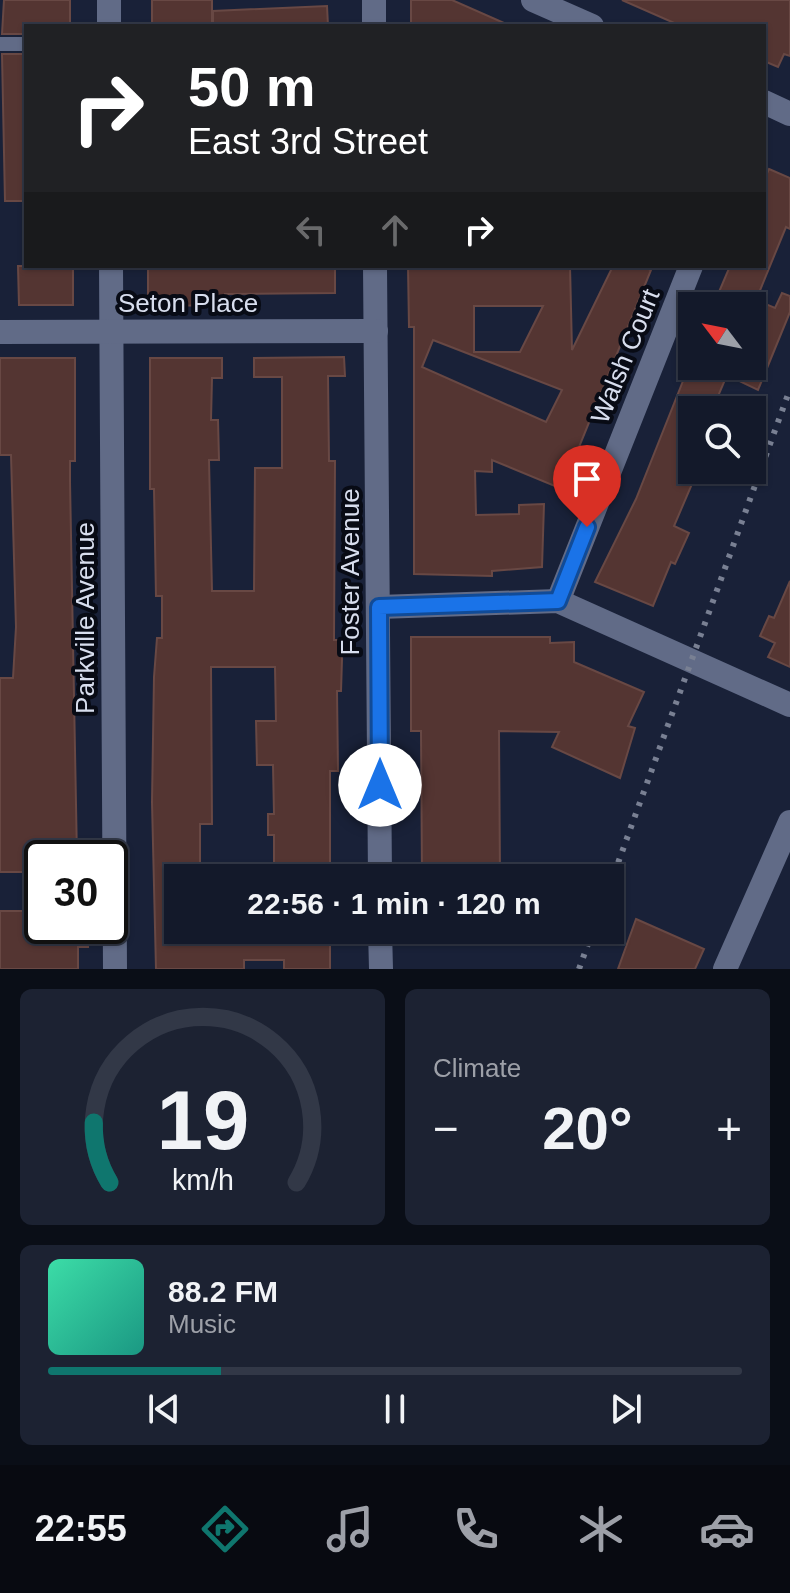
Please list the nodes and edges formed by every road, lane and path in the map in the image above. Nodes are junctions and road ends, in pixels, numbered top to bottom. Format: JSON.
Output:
{"nodes":[{"id":1,"x":109,"y":0,"type":"edge"},
{"id":2,"x":374,"y":0,"type":"edge"},
{"id":3,"x":533,"y":0,"type":"edge"},
{"id":4,"x":109,"y":24,"type":"edge"},
{"id":5,"x":374,"y":24,"type":"edge"},
{"id":6,"x":587,"y":24,"type":"edge"},
{"id":7,"x":0,"y":44,"type":"edge"},
{"id":8,"x":24,"y":44,"type":"edge"},
{"id":9,"x":766,"y":103,"type":"edge"},
{"id":10,"x":790,"y":114,"type":"edge"},
{"id":11,"x":111,"y":268,"type":"edge"},
{"id":12,"x":375,"y":268,"type":"edge"},
{"id":13,"x":690,"y":268,"type":"edge"},
{"id":14,"x":111,"y":331,"type":"junction"},
{"id":15,"x":376,"y":331,"type":"junction"},
{"id":16,"x":0,"y":332,"type":"edge"},
{"id":17,"x":558,"y":601,"type":"junction"},
{"id":18,"x":379,"y":607,"type":"junction"},
{"id":19,"x":790,"y":705,"type":"edge"},
{"id":20,"x":790,"y":822,"type":"edge"},
{"id":21,"x":380,"y":864,"type":"edge"},
{"id":22,"x":380,"y":944,"type":"edge"},
{"id":23,"x":115,"y":969,"type":"edge"},
{"id":24,"x":381,"y":969,"type":"edge"},
{"id":25,"x":725,"y":969,"type":"edge"}],
"edges":[{"from":1,"to":4,"type":"street"},
{"from":2,"to":5,"type":"street"},
{"from":3,"to":6,"type":"street"},
{"from":7,"to":8,"type":"lane"},
{"from":9,"to":10,"type":"street"},
{"from":11,"to":14,"type":"street","name":"Parkville Avenue"},
{"from":12,"to":15,"type":"street","name":"Foster Avenue"},
{"from":13,"to":17,"type":"street","name":"Walsh Court"},
{"from":14,"to":15,"type":"street","name":"Seton Place"},
{"from":14,"to":16,"type":"street","name":"Seton Place"},
{"from":14,"to":23,"type":"street","name":"Parkville Avenue"},
{"from":15,"to":18,"type":"street","name":"Foster Avenue"},
{"from":17,"to":18,"type":"street"},
{"from":17,"to":19,"type":"street"},
{"from":18,"to":21,"type":"street","name":"Foster Avenue"},
{"from":20,"to":25,"type":"street"},
{"from":22,"to":24,"type":"street"}]}
